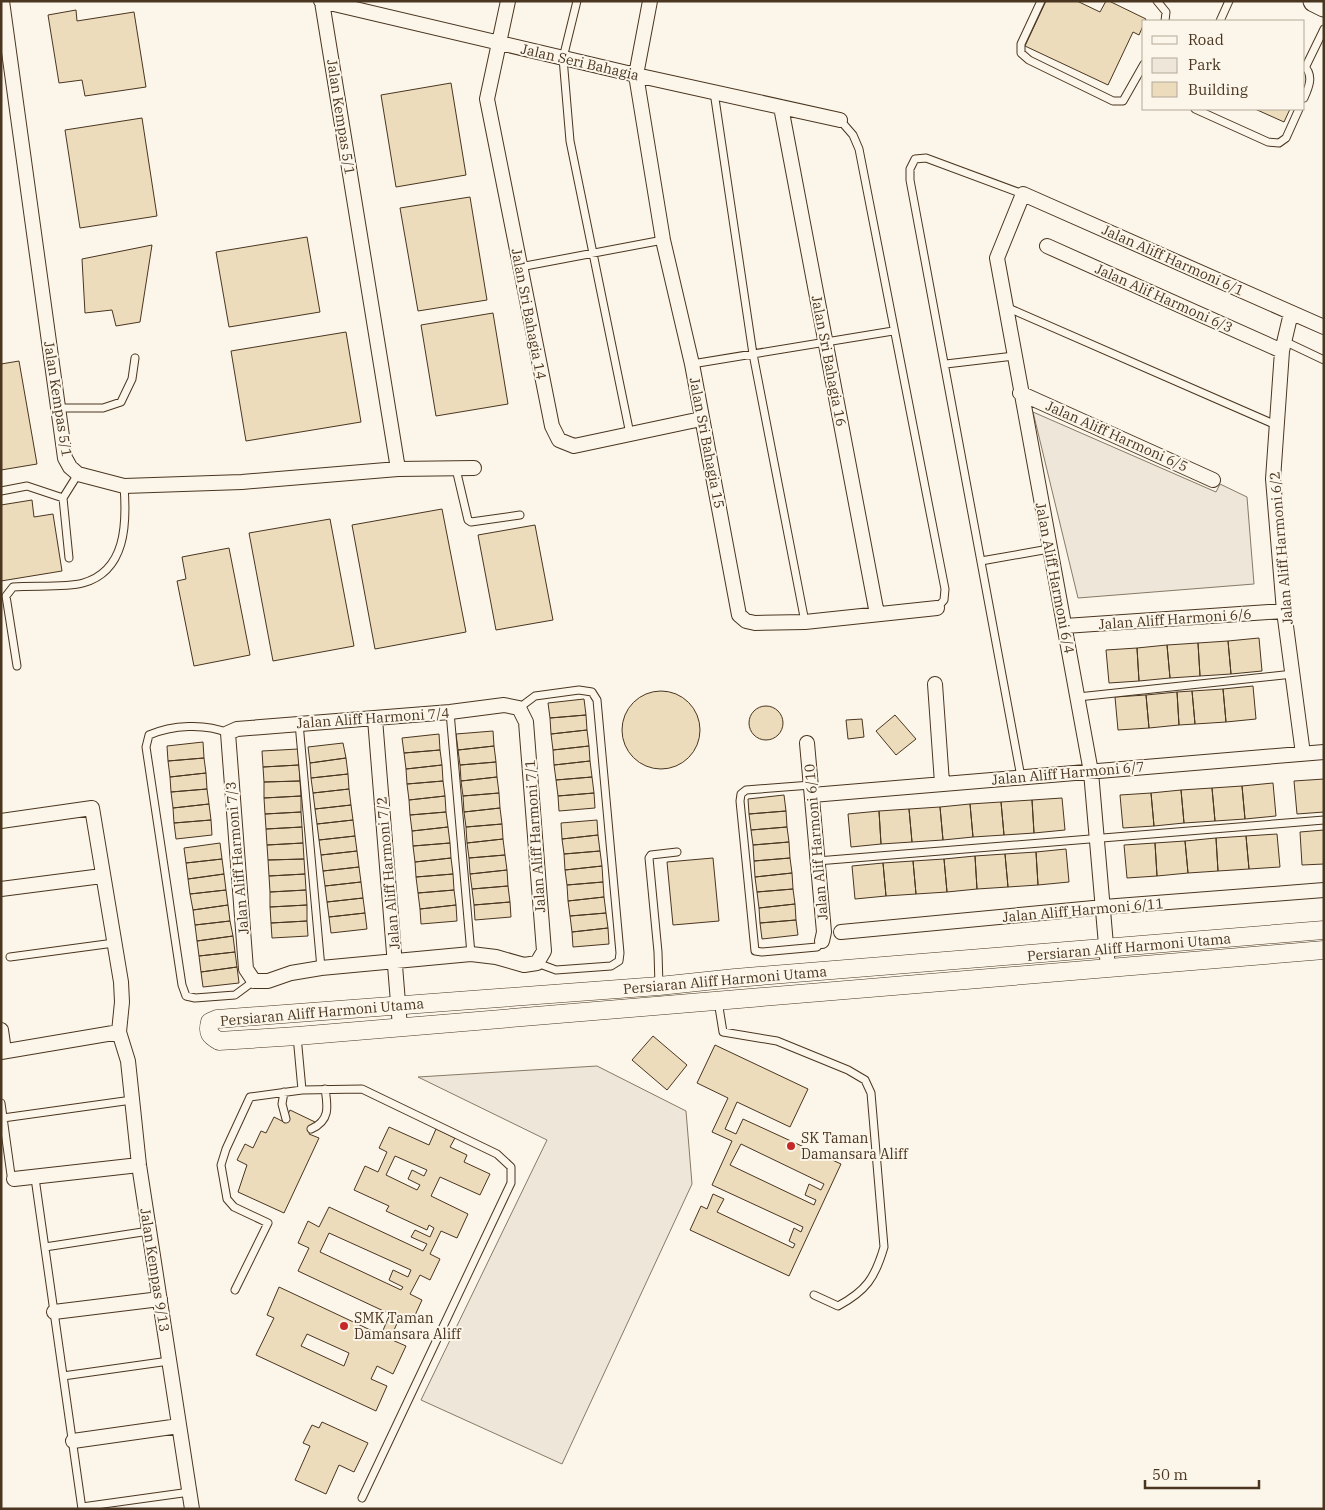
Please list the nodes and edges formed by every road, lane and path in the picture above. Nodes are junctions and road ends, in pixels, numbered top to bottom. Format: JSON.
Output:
{"nodes":[{"id":1,"x":2,"y":1,"type":"edge"},
{"id":2,"x":322,"y":1,"type":"edge"},
{"id":3,"x":508,"y":1,"type":"edge"},
{"id":4,"x":577,"y":1,"type":"edge"},
{"id":5,"x":650,"y":1,"type":"edge"},
{"id":6,"x":1041,"y":1,"type":"edge"},
{"id":7,"x":1157,"y":1,"type":"edge"},
{"id":8,"x":1229,"y":1,"type":"edge"},
{"id":9,"x":1314,"y":1,"type":"edge"},
{"id":10,"x":1324,"y":6,"type":"edge"},
{"id":11,"x":1166,"y":20,"type":"edge"},
{"id":12,"x":1220,"y":20,"type":"edge"},
{"id":13,"x":1324,"y":29,"type":"edge"},
{"id":14,"x":498,"y":43,"type":"junction"},
{"id":15,"x":563,"y":58,"type":"junction"},
{"id":16,"x":1305,"y":66,"type":"edge"},
{"id":17,"x":1142,"y":67,"type":"edge"},
{"id":18,"x":636,"y":75,"type":"junction"},
{"id":19,"x":714,"y":92,"type":"junction"},
{"id":20,"x":1305,"y":96,"type":"edge"},
{"id":21,"x":781,"y":107,"type":"junction"},
{"id":22,"x":1198,"y":110,"type":"edge"},
{"id":23,"x":1299,"y":110,"type":"edge"},
{"id":24,"x":840,"y":120,"type":"joint"},
{"id":25,"x":1023,"y":194,"type":"junction"},
{"id":26,"x":663,"y":240,"type":"junction"},
{"id":27,"x":1047,"y":246,"type":"dead end"},
{"id":28,"x":592,"y":253,"type":"junction"},
{"id":29,"x":520,"y":267,"type":"junction"},
{"id":30,"x":1005,"y":307,"type":"junction"},
{"id":31,"x":1291,"y":312,"type":"junction"},
{"id":32,"x":1324,"y":327,"type":"edge"},
{"id":33,"x":893,"y":331,"type":"junction"},
{"id":34,"x":826,"y":342,"type":"junction"},
{"id":35,"x":1283,"y":346,"type":"junction"},
{"id":36,"x":753,"y":354,"type":"junction"},
{"id":37,"x":1014,"y":356,"type":"junction"},
{"id":38,"x":135,"y":358,"type":"dead end"},
{"id":39,"x":1324,"y":360,"type":"edge"},
{"id":40,"x":692,"y":364,"type":"junction"},
{"id":41,"x":946,"y":364,"type":"junction"},
{"id":42,"x":1020,"y":392,"type":"junction"},
{"id":43,"x":58,"y":408,"type":"junction"},
{"id":44,"x":701,"y":419,"type":"junction"},
{"id":45,"x":1276,"y":425,"type":"junction"},
{"id":46,"x":630,"y":434,"type":"junction"},
{"id":47,"x":474,"y":468,"type":"dead end"},
{"id":48,"x":398,"y":469,"type":"junction"},
{"id":49,"x":456,"y":469,"type":"junction"},
{"id":50,"x":78,"y":474,"type":"junction"},
{"id":51,"x":1213,"y":480,"type":"dead end"},
{"id":52,"x":124,"y":486,"type":"junction"},
{"id":53,"x":1,"y":491,"type":"edge"},
{"id":54,"x":63,"y":498,"type":"junction"},
{"id":55,"x":520,"y":515,"type":"dead end"},
{"id":56,"x":1049,"y":549,"type":"junction"},
{"id":57,"x":69,"y":558,"type":"dead end"},
{"id":58,"x":981,"y":562,"type":"junction"},
{"id":59,"x":937,"y":608,"type":"joint"},
{"id":60,"x":1284,"y":611,"type":"junction"},
{"id":61,"x":877,"y":614,"type":"junction"},
{"id":62,"x":805,"y":622,"type":"junction"},
{"id":63,"x":1065,"y":626,"type":"junction"},
{"id":64,"x":17,"y":666,"type":"dead end"},
{"id":65,"x":1293,"y":674,"type":"junction"},
{"id":66,"x":935,"y":684,"type":"dead end"},
{"id":67,"x":1078,"y":698,"type":"junction"},
{"id":68,"x":519,"y":708,"type":"junction"},
{"id":69,"x":450,"y":712,"type":"junction"},
{"id":70,"x":376,"y":719,"type":"junction"},
{"id":71,"x":299,"y":723,"type":"junction"},
{"id":72,"x":228,"y":733,"type":"junction"},
{"id":73,"x":807,"y":743,"type":"dead end"},
{"id":74,"x":1324,"y":752,"type":"edge"},
{"id":75,"x":1303,"y":754,"type":"junction"},
{"id":76,"x":1091,"y":772,"type":"junction"},
{"id":77,"x":1022,"y":778,"type":"junction"},
{"id":78,"x":942,"y":783,"type":"junction"},
{"id":79,"x":811,"y":790,"type":"junction"},
{"id":80,"x":1324,"y":820,"type":"edge"},
{"id":81,"x":1,"y":821,"type":"edge"},
{"id":82,"x":1098,"y":839,"type":"junction"},
{"id":83,"x":677,"y":852,"type":"dead end"},
{"id":84,"x":816,"y":861,"type":"junction"},
{"id":85,"x":102,"y":876,"type":"junction"},
{"id":86,"x":1,"y":889,"type":"edge"},
{"id":87,"x":1324,"y":890,"type":"edge"},
{"id":88,"x":1104,"y":907,"type":"junction"},
{"id":89,"x":1324,"y":930,"type":"edge"},
{"id":90,"x":842,"y":932,"type":"dead end"},
{"id":91,"x":822,"y":941,"type":"joint"},
{"id":92,"x":114,"y":943,"type":"junction"},
{"id":93,"x":1106,"y":949,"type":"junction"},
{"id":94,"x":1324,"y":950,"type":"edge"},
{"id":95,"x":471,"y":954,"type":"junction"},
{"id":96,"x":10,"y":957,"type":"dead end"},
{"id":97,"x":395,"y":961,"type":"junction"},
{"id":98,"x":537,"y":963,"type":"junction"},
{"id":99,"x":321,"y":968,"type":"junction"},
{"id":100,"x":1108,"y":968,"type":"junction"},
{"id":101,"x":254,"y":981,"type":"junction"},
{"id":102,"x":659,"y":986,"type":"junction"},
{"id":103,"x":718,"y":1001,"type":"junction"},
{"id":104,"x":399,"y":1005,"type":"junction"},
{"id":105,"x":400,"y":1026,"type":"junction"},
{"id":106,"x":1,"y":1030,"type":"edge"},
{"id":107,"x":119,"y":1032,"type":"junction"},
{"id":108,"x":297,"y":1036,"type":"junction"},
{"id":109,"x":3,"y":1052,"type":"edge"},
{"id":110,"x":325,"y":1089,"type":"junction"},
{"id":111,"x":302,"y":1090,"type":"junction"},
{"id":112,"x":284,"y":1092,"type":"junction"},
{"id":113,"x":132,"y":1100,"type":"junction"},
{"id":114,"x":1,"y":1103,"type":"edge"},
{"id":115,"x":4,"y":1118,"type":"junction"},
{"id":116,"x":286,"y":1119,"type":"dead end"},
{"id":117,"x":311,"y":1129,"type":"dead end"},
{"id":118,"x":139,"y":1165,"type":"junction"},
{"id":119,"x":35,"y":1178,"type":"junction"},
{"id":120,"x":14,"y":1179,"type":"joint"},
{"id":121,"x":149,"y":1231,"type":"junction"},
{"id":122,"x":44,"y":1247,"type":"junction"},
{"id":123,"x":235,"y":1290,"type":"dead end"},
{"id":124,"x":814,"y":1295,"type":"dead end"},
{"id":125,"x":160,"y":1299,"type":"junction"},
{"id":126,"x":54,"y":1312,"type":"junction"},
{"id":127,"x":169,"y":1361,"type":"junction"},
{"id":128,"x":63,"y":1376,"type":"junction"},
{"id":129,"x":179,"y":1426,"type":"junction"},
{"id":130,"x":72,"y":1441,"type":"junction"},
{"id":131,"x":190,"y":1492,"type":"junction"},
{"id":132,"x":362,"y":1498,"type":"dead end"},
{"id":133,"x":82,"y":1508,"type":"edge"},
{"id":134,"x":192,"y":1509,"type":"edge"}],
"edges":[{"from":1,"to":43,"type":"street","name":"Jalan Kempas 5/1"},
{"from":2,"to":14,"type":"street","name":"Jalan Seri Bahagia"},
{"from":2,"to":48,"type":"street","name":"Jalan Kempas 5/1"},
{"from":3,"to":14,"type":"street","name":"Jalan Sri Bahagia 14"},
{"from":4,"to":15,"type":"lane"},
{"from":5,"to":18,"type":"street"},
{"from":6,"to":17,"type":"lane"},
{"from":7,"to":11,"type":"lane"},
{"from":8,"to":12,"type":"lane"},
{"from":9,"to":10,"type":"main road"},
{"from":13,"to":16,"type":"lane"},
{"from":14,"to":15,"type":"street","name":"Jalan Seri Bahagia"},
{"from":14,"to":29,"type":"street","name":"Jalan Sri Bahagia 14"},
{"from":15,"to":18,"type":"street","name":"Jalan Seri Bahagia"},
{"from":15,"to":28,"type":"lane"},
{"from":16,"to":20,"type":"lane"},
{"from":18,"to":19,"type":"street","name":"Jalan Seri Bahagia"},
{"from":18,"to":26,"type":"street","name":"Jalan Sri Bahagia 15"},
{"from":19,"to":21,"type":"street","name":"Jalan Seri Bahagia"},
{"from":19,"to":36,"type":"lane"},
{"from":21,"to":24,"type":"street","name":"Jalan Seri Bahagia"},
{"from":21,"to":34,"type":"street","name":"Jalan Sri Bahagia 16"},
{"from":22,"to":23,"type":"lane"},
{"from":24,"to":33,"type":"lane"},
{"from":25,"to":30,"type":"street","name":"Jalan Aliff Harmoni 6/4"},
{"from":25,"to":31,"type":"street","name":"Jalan Aliff Harmoni 6/1"},
{"from":25,"to":41,"type":"lane"},
{"from":26,"to":28,"type":"lane"},
{"from":26,"to":40,"type":"street","name":"Jalan Sri Bahagia 15"},
{"from":27,"to":35,"type":"street","name":"Jalan Alif Harmoni 6/3"},
{"from":28,"to":29,"type":"lane"},
{"from":28,"to":46,"type":"lane"},
{"from":29,"to":46,"type":"street","name":"Jalan Sri Bahagia 14"},
{"from":30,"to":37,"type":"street","name":"Jalan Aliff Harmoni 6/4"},
{"from":30,"to":45,"type":"lane"},
{"from":31,"to":32,"type":"street","name":"Jalan Aliff Harmoni 6/1"},
{"from":31,"to":35,"type":"street","name":"Jalan Aliff Harmoni 6/2"},
{"from":33,"to":34,"type":"lane"},
{"from":33,"to":59,"type":"lane"},
{"from":34,"to":36,"type":"lane"},
{"from":34,"to":61,"type":"street","name":"Jalan Sri Bahagia 16"},
{"from":35,"to":39,"type":"lane"},
{"from":35,"to":45,"type":"street","name":"Jalan Aliff Harmoni 6/2"},
{"from":36,"to":40,"type":"lane"},
{"from":36,"to":62,"type":"lane"},
{"from":37,"to":41,"type":"lane"},
{"from":37,"to":42,"type":"street","name":"Jalan Aliff Harmoni 6/4"},
{"from":38,"to":43,"type":"lane"},
{"from":40,"to":44,"type":"street","name":"Jalan Sri Bahagia 15"},
{"from":41,"to":58,"type":"lane"},
{"from":42,"to":51,"type":"street","name":"Jalan Aliff Harmoni 6/5"},
{"from":42,"to":56,"type":"street","name":"Jalan Aliff Harmoni 6/4"},
{"from":43,"to":50,"type":"street","name":"Jalan Kempas 5/1"},
{"from":44,"to":46,"type":"street","name":"Jalan Sri Bahagia 14"},
{"from":44,"to":62,"type":"street","name":"Jalan Sri Bahagia 15"},
{"from":45,"to":60,"type":"street","name":"Jalan Aliff Harmoni 6/2"},
{"from":47,"to":49,"type":"street","name":"Jalan Kempas 5/1"},
{"from":48,"to":49,"type":"street","name":"Jalan Kempas 5/1"},
{"from":48,"to":52,"type":"street","name":"Jalan Kempas 5/1"},
{"from":49,"to":55,"type":"lane"},
{"from":50,"to":52,"type":"street","name":"Jalan Kempas 5/1"},
{"from":50,"to":54,"type":"lane"},
{"from":52,"to":64,"type":"lane"},
{"from":53,"to":54,"type":"lane"},
{"from":54,"to":57,"type":"lane"},
{"from":56,"to":58,"type":"lane"},
{"from":56,"to":63,"type":"street","name":"Jalan Aliff Harmoni 6/4"},
{"from":58,"to":77,"type":"lane"},
{"from":59,"to":61,"type":"street","name":"Jalan Sri Bahagia 15"},
{"from":60,"to":63,"type":"street","name":"Jalan Aliff Harmoni 6/6"},
{"from":60,"to":65,"type":"street","name":"Jalan Aliff Harmoni 6/2"},
{"from":61,"to":62,"type":"street","name":"Jalan Sri Bahagia 15"},
{"from":63,"to":67,"type":"street","name":"Jalan Aliff Harmoni 6/4"},
{"from":65,"to":67,"type":"lane"},
{"from":65,"to":75,"type":"street","name":"Jalan Aliff Harmoni 6/2"},
{"from":66,"to":78,"type":"street"},
{"from":67,"to":76,"type":"street","name":"Jalan Aliff Harmoni 6/4"},
{"from":68,"to":69,"type":"street","name":"Jalan Aliff Harmoni 7/4"},
{"from":68,"to":98,"type":"street","name":"Jalan Aliff Harmoni 7/1"},
{"from":68,"to":98,"type":"lane"},
{"from":69,"to":70,"type":"street","name":"Jalan Aliff Harmoni 7/4"},
{"from":69,"to":95,"type":"lane"},
{"from":70,"to":71,"type":"street","name":"Jalan Aliff Harmoni 7/4"},
{"from":70,"to":97,"type":"street","name":"Jalan Aliff Harmoni 7/2"},
{"from":71,"to":72,"type":"street","name":"Jalan Aliff Harmoni 7/4"},
{"from":71,"to":99,"type":"lane"},
{"from":72,"to":101,"type":"street","name":"Jalan Aliff Harmoni 7/3"},
{"from":72,"to":101,"type":"lane"},
{"from":73,"to":79,"type":"street","name":"Jalan Alif Harmoni 6/10"},
{"from":74,"to":75,"type":"street","name":"Jalan Aliff Harmoni 6/7"},
{"from":75,"to":76,"type":"street","name":"Jalan Aliff Harmoni 6/7"},
{"from":76,"to":77,"type":"street","name":"Jalan Aliff Harmoni 6/7"},
{"from":76,"to":82,"type":"street","name":"Jalan Aliff Harmoni 6/4"},
{"from":77,"to":78,"type":"street","name":"Jalan Aliff Harmoni 6/7"},
{"from":78,"to":79,"type":"street","name":"Jalan Aliff Harmoni 6/7"},
{"from":79,"to":84,"type":"street","name":"Jalan Alif Harmoni 6/10"},
{"from":79,"to":91,"type":"lane"},
{"from":80,"to":82,"type":"lane"},
{"from":81,"to":85,"type":"street"},
{"from":82,"to":84,"type":"lane"},
{"from":82,"to":88,"type":"street","name":"Jalan Aliff Harmoni 6/4"},
{"from":83,"to":102,"type":"lane"},
{"from":84,"to":91,"type":"street","name":"Jalan Alif Harmoni 6/10"},
{"from":85,"to":86,"type":"street"},
{"from":85,"to":92,"type":"street"},
{"from":87,"to":88,"type":"street","name":"Jalan Aliff Harmoni 6/11"},
{"from":88,"to":90,"type":"street","name":"Jalan Aliff Harmoni 6/11"},
{"from":88,"to":93,"type":"street","name":"Jalan Aliff Harmoni 6/4"},
{"from":89,"to":93,"type":"street","name":"Persiaran Aliff Harmoni Utama"},
{"from":92,"to":96,"type":"lane"},
{"from":92,"to":107,"type":"street"},
{"from":93,"to":100,"type":"street","name":"Jalan Aliff Harmoni 6/4"},
{"from":93,"to":102,"type":"street","name":"Persiaran Aliff Harmoni Utama"},
{"from":94,"to":100,"type":"street","name":"Persiaran Aliff Harmoni Utama"},
{"from":95,"to":97,"type":"street"},
{"from":95,"to":98,"type":"street"},
{"from":97,"to":99,"type":"street"},
{"from":97,"to":104,"type":"street","name":"Jalan Aliff Harmoni 7/2"},
{"from":99,"to":101,"type":"street"},
{"from":100,"to":103,"type":"street","name":"Persiaran Aliff Harmoni Utama"},
{"from":102,"to":104,"type":"street","name":"Persiaran Aliff Harmoni Utama"},
{"from":103,"to":105,"type":"street","name":"Persiaran Aliff Harmoni Utama"},
{"from":103,"to":124,"type":"lane"},
{"from":104,"to":105,"type":"street","name":"Jalan Aliff Harmoni 7/2"},
{"from":104,"to":108,"type":"street","name":"Persiaran Aliff Harmoni Utama"},
{"from":105,"to":108,"type":"street","name":"Persiaran Aliff Harmoni Utama"},
{"from":106,"to":109,"type":"street"},
{"from":107,"to":109,"type":"street"},
{"from":107,"to":113,"type":"street","name":"Jalan Kempas 9/13"},
{"from":108,"to":111,"type":"lane"},
{"from":110,"to":111,"type":"lane"},
{"from":110,"to":117,"type":"lane"},
{"from":110,"to":132,"type":"lane"},
{"from":111,"to":112,"type":"lane"},
{"from":112,"to":116,"type":"lane"},
{"from":112,"to":123,"type":"lane"},
{"from":113,"to":115,"type":"lane"},
{"from":113,"to":118,"type":"street","name":"Jalan Kempas 9/13"},
{"from":114,"to":115,"type":"lane"},
{"from":115,"to":120,"type":"lane"},
{"from":118,"to":119,"type":"street"},
{"from":118,"to":121,"type":"street","name":"Jalan Kempas 9/13"},
{"from":119,"to":120,"type":"street"},
{"from":119,"to":122,"type":"lane"},
{"from":121,"to":122,"type":"lane"},
{"from":121,"to":125,"type":"street","name":"Jalan Kempas 9/13"},
{"from":122,"to":126,"type":"lane"},
{"from":125,"to":126,"type":"street"},
{"from":125,"to":127,"type":"street","name":"Jalan Kempas 9/13"},
{"from":126,"to":128,"type":"lane"},
{"from":127,"to":128,"type":"lane"},
{"from":127,"to":129,"type":"street","name":"Jalan Kempas 9/13"},
{"from":128,"to":130,"type":"lane"},
{"from":129,"to":130,"type":"street"},
{"from":129,"to":131,"type":"street","name":"Jalan Kempas 9/13"},
{"from":130,"to":133,"type":"lane"},
{"from":131,"to":133,"type":"lane"},
{"from":131,"to":134,"type":"street","name":"Jalan Kempas 9/13"}]}
